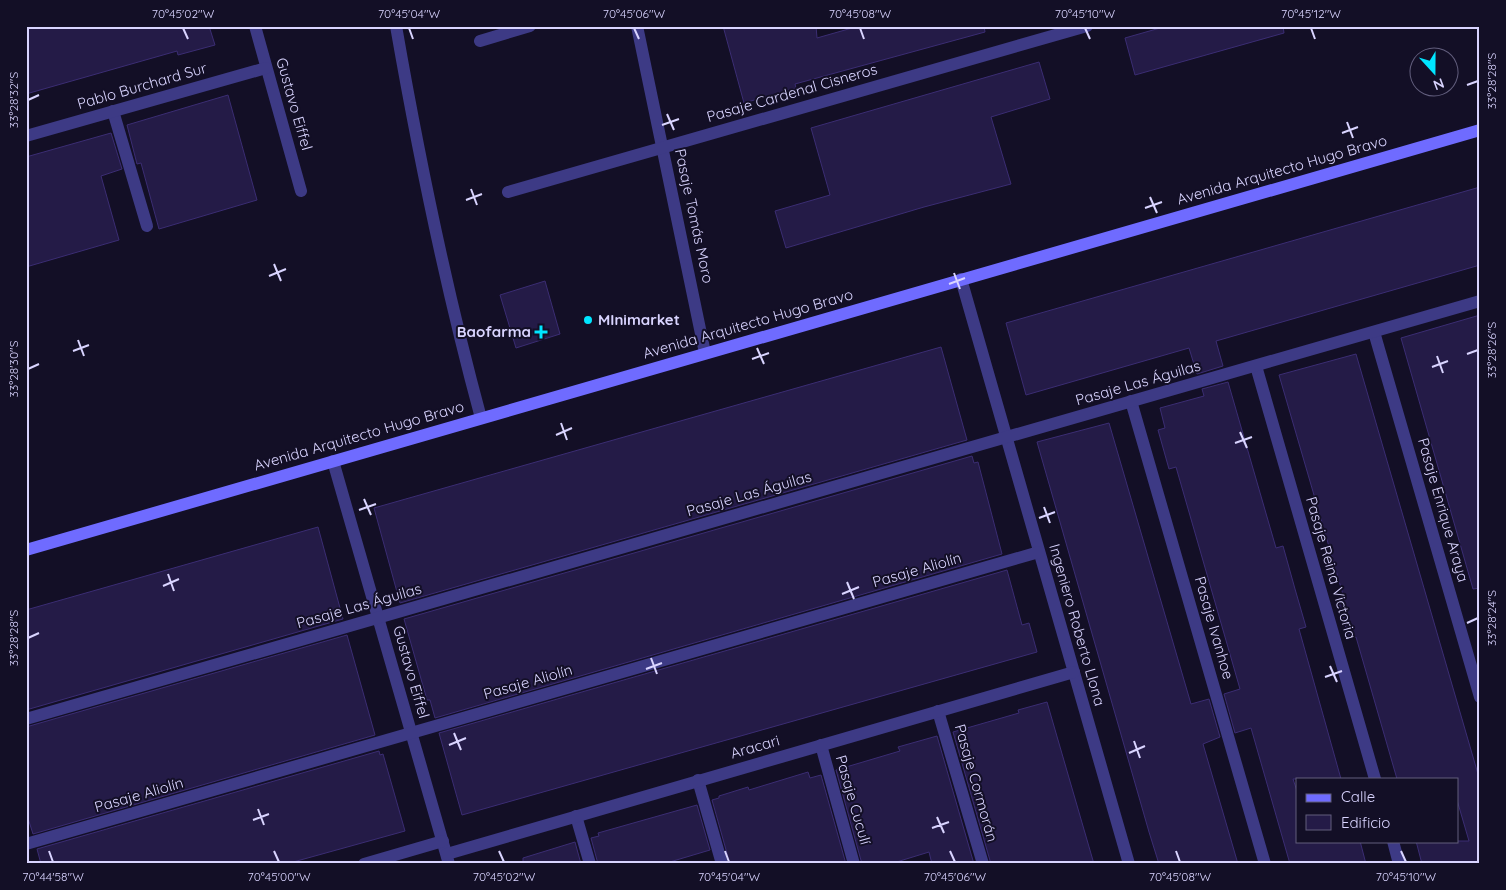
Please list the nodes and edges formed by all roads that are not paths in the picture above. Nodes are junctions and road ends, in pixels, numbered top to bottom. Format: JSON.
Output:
{"nodes":[{"id":1,"x":255,"y":26,"type":"edge"},
{"id":2,"x":396,"y":26,"type":"edge"},
{"id":3,"x":530,"y":26,"type":"edge"},
{"id":4,"x":637,"y":26,"type":"edge"},
{"id":5,"x":1087,"y":26,"type":"edge"},
{"id":6,"x":480,"y":41,"type":"dead end"},
{"id":7,"x":266,"y":68,"type":"junction"},
{"id":8,"x":113,"y":111,"type":"junction"},
{"id":9,"x":1480,"y":130,"type":"edge"},
{"id":10,"x":26,"y":136,"type":"edge"},
{"id":11,"x":663,"y":146,"type":"junction"},
{"id":12,"x":301,"y":192,"type":"dead end"},
{"id":13,"x":508,"y":192,"type":"dead end"},
{"id":14,"x":147,"y":226,"type":"dead end"},
{"id":15,"x":961,"y":280,"type":"junction"},
{"id":16,"x":1480,"y":301,"type":"edge"},
{"id":17,"x":1374,"y":332,"type":"junction"},
{"id":18,"x":705,"y":353,"type":"junction"},
{"id":19,"x":1256,"y":366,"type":"junction"},
{"id":20,"x":1131,"y":401,"type":"junction"},
{"id":21,"x":481,"y":418,"type":"junction"},
{"id":22,"x":1006,"y":437,"type":"junction"},
{"id":23,"x":333,"y":461,"type":"junction"},
{"id":24,"x":26,"y":550,"type":"edge"},
{"id":25,"x":1039,"y":552,"type":"junction"},
{"id":26,"x":378,"y":618,"type":"junction"},
{"id":27,"x":1074,"y":672,"type":"junction"},
{"id":28,"x":1480,"y":697,"type":"edge"},
{"id":29,"x":938,"y":711,"type":"junction"},
{"id":30,"x":26,"y":718,"type":"edge"},
{"id":31,"x":411,"y":733,"type":"junction"},
{"id":32,"x":820,"y":745,"type":"junction"},
{"id":33,"x":1375,"y":778,"type":"edge"},
{"id":34,"x":698,"y":780,"type":"junction"},
{"id":35,"x":576,"y":816,"type":"junction"},
{"id":36,"x":443,"y":840,"type":"junction"},
{"id":37,"x":1393,"y":842,"type":"edge"},
{"id":38,"x":26,"y":844,"type":"edge"},
{"id":39,"x":448,"y":859,"type":"edge"},
{"id":40,"x":364,"y":864,"type":"edge"},
{"id":41,"x":590,"y":864,"type":"edge"},
{"id":42,"x":722,"y":864,"type":"edge"},
{"id":43,"x":854,"y":864,"type":"edge"},
{"id":44,"x":983,"y":864,"type":"edge"},
{"id":45,"x":1129,"y":864,"type":"edge"},
{"id":46,"x":1265,"y":864,"type":"edge"},
{"id":47,"x":1399,"y":864,"type":"edge"}],
"edges":[{"from":1,"to":7,"type":"street","name":"Gustavo Eiffel"},
{"from":2,"to":21,"type":"street"},
{"from":3,"to":6,"type":"street"},
{"from":4,"to":11,"type":"street","name":"Pasaje Tomás Moro"},
{"from":5,"to":11,"type":"street","name":"Pasaje Cardenal Cisneros"},
{"from":7,"to":8,"type":"street","name":"Pablo Burchard Sur"},
{"from":7,"to":12,"type":"street","name":"Gustavo Eiffel"},
{"from":8,"to":10,"type":"street","name":"Pablo Burchard Sur"},
{"from":8,"to":14,"type":"street"},
{"from":9,"to":15,"type":"street","name":"Avenida Arquitecto Hugo Bravo"},
{"from":11,"to":13,"type":"street","name":"Pasaje Cardenal Cisneros"},
{"from":11,"to":18,"type":"street","name":"Pasaje Tomás Moro"},
{"from":15,"to":18,"type":"street","name":"Avenida Arquitecto Hugo Bravo"},
{"from":15,"to":22,"type":"street","name":"Ingeniero Roberto Llona"},
{"from":16,"to":17,"type":"street","name":"Pasaje Las Águilas"},
{"from":17,"to":19,"type":"street","name":"Pasaje Las Águilas"},
{"from":17,"to":28,"type":"street","name":"Pasaje Enrique Araya"},
{"from":18,"to":21,"type":"street","name":"Avenida Arquitecto Hugo Bravo"},
{"from":19,"to":20,"type":"street","name":"Pasaje Las Águilas"},
{"from":19,"to":33,"type":"street","name":"Pasaje Reina Victoria"},
{"from":20,"to":22,"type":"street","name":"Pasaje Las Águilas"},
{"from":20,"to":46,"type":"street","name":"Pasaje Ivanhoe"},
{"from":21,"to":23,"type":"street","name":"Avenida Arquitecto Hugo Bravo"},
{"from":22,"to":25,"type":"street","name":"Ingeniero Roberto Llona"},
{"from":22,"to":26,"type":"street","name":"Pasaje Las Águilas"},
{"from":23,"to":24,"type":"street","name":"Avenida Arquitecto Hugo Bravo"},
{"from":23,"to":26,"type":"street","name":"Gustavo Eiffel"},
{"from":25,"to":27,"type":"street","name":"Ingeniero Roberto Llona"},
{"from":25,"to":31,"type":"street","name":"Pasaje Aliolín"},
{"from":26,"to":30,"type":"street","name":"Pasaje Las Águilas"},
{"from":26,"to":31,"type":"street","name":"Gustavo Eiffel"},
{"from":27,"to":29,"type":"street","name":"Aracari"},
{"from":27,"to":45,"type":"street","name":"Ingeniero Roberto Llona"},
{"from":29,"to":32,"type":"street","name":"Aracari"},
{"from":29,"to":44,"type":"street","name":"Pasaje Cormorán"},
{"from":31,"to":36,"type":"street","name":"Gustavo Eiffel"},
{"from":31,"to":38,"type":"street","name":"Pasaje Aliolín"},
{"from":32,"to":34,"type":"street","name":"Aracari"},
{"from":32,"to":43,"type":"street","name":"Pasaje Cuculí"},
{"from":34,"to":35,"type":"street","name":"Aracari"},
{"from":34,"to":42,"type":"street"},
{"from":35,"to":39,"type":"street","name":"Aracari"},
{"from":35,"to":41,"type":"street"},
{"from":36,"to":39,"type":"street","name":"Gustavo Eiffel"},
{"from":36,"to":40,"type":"street"},
{"from":37,"to":47,"type":"street"}]}
